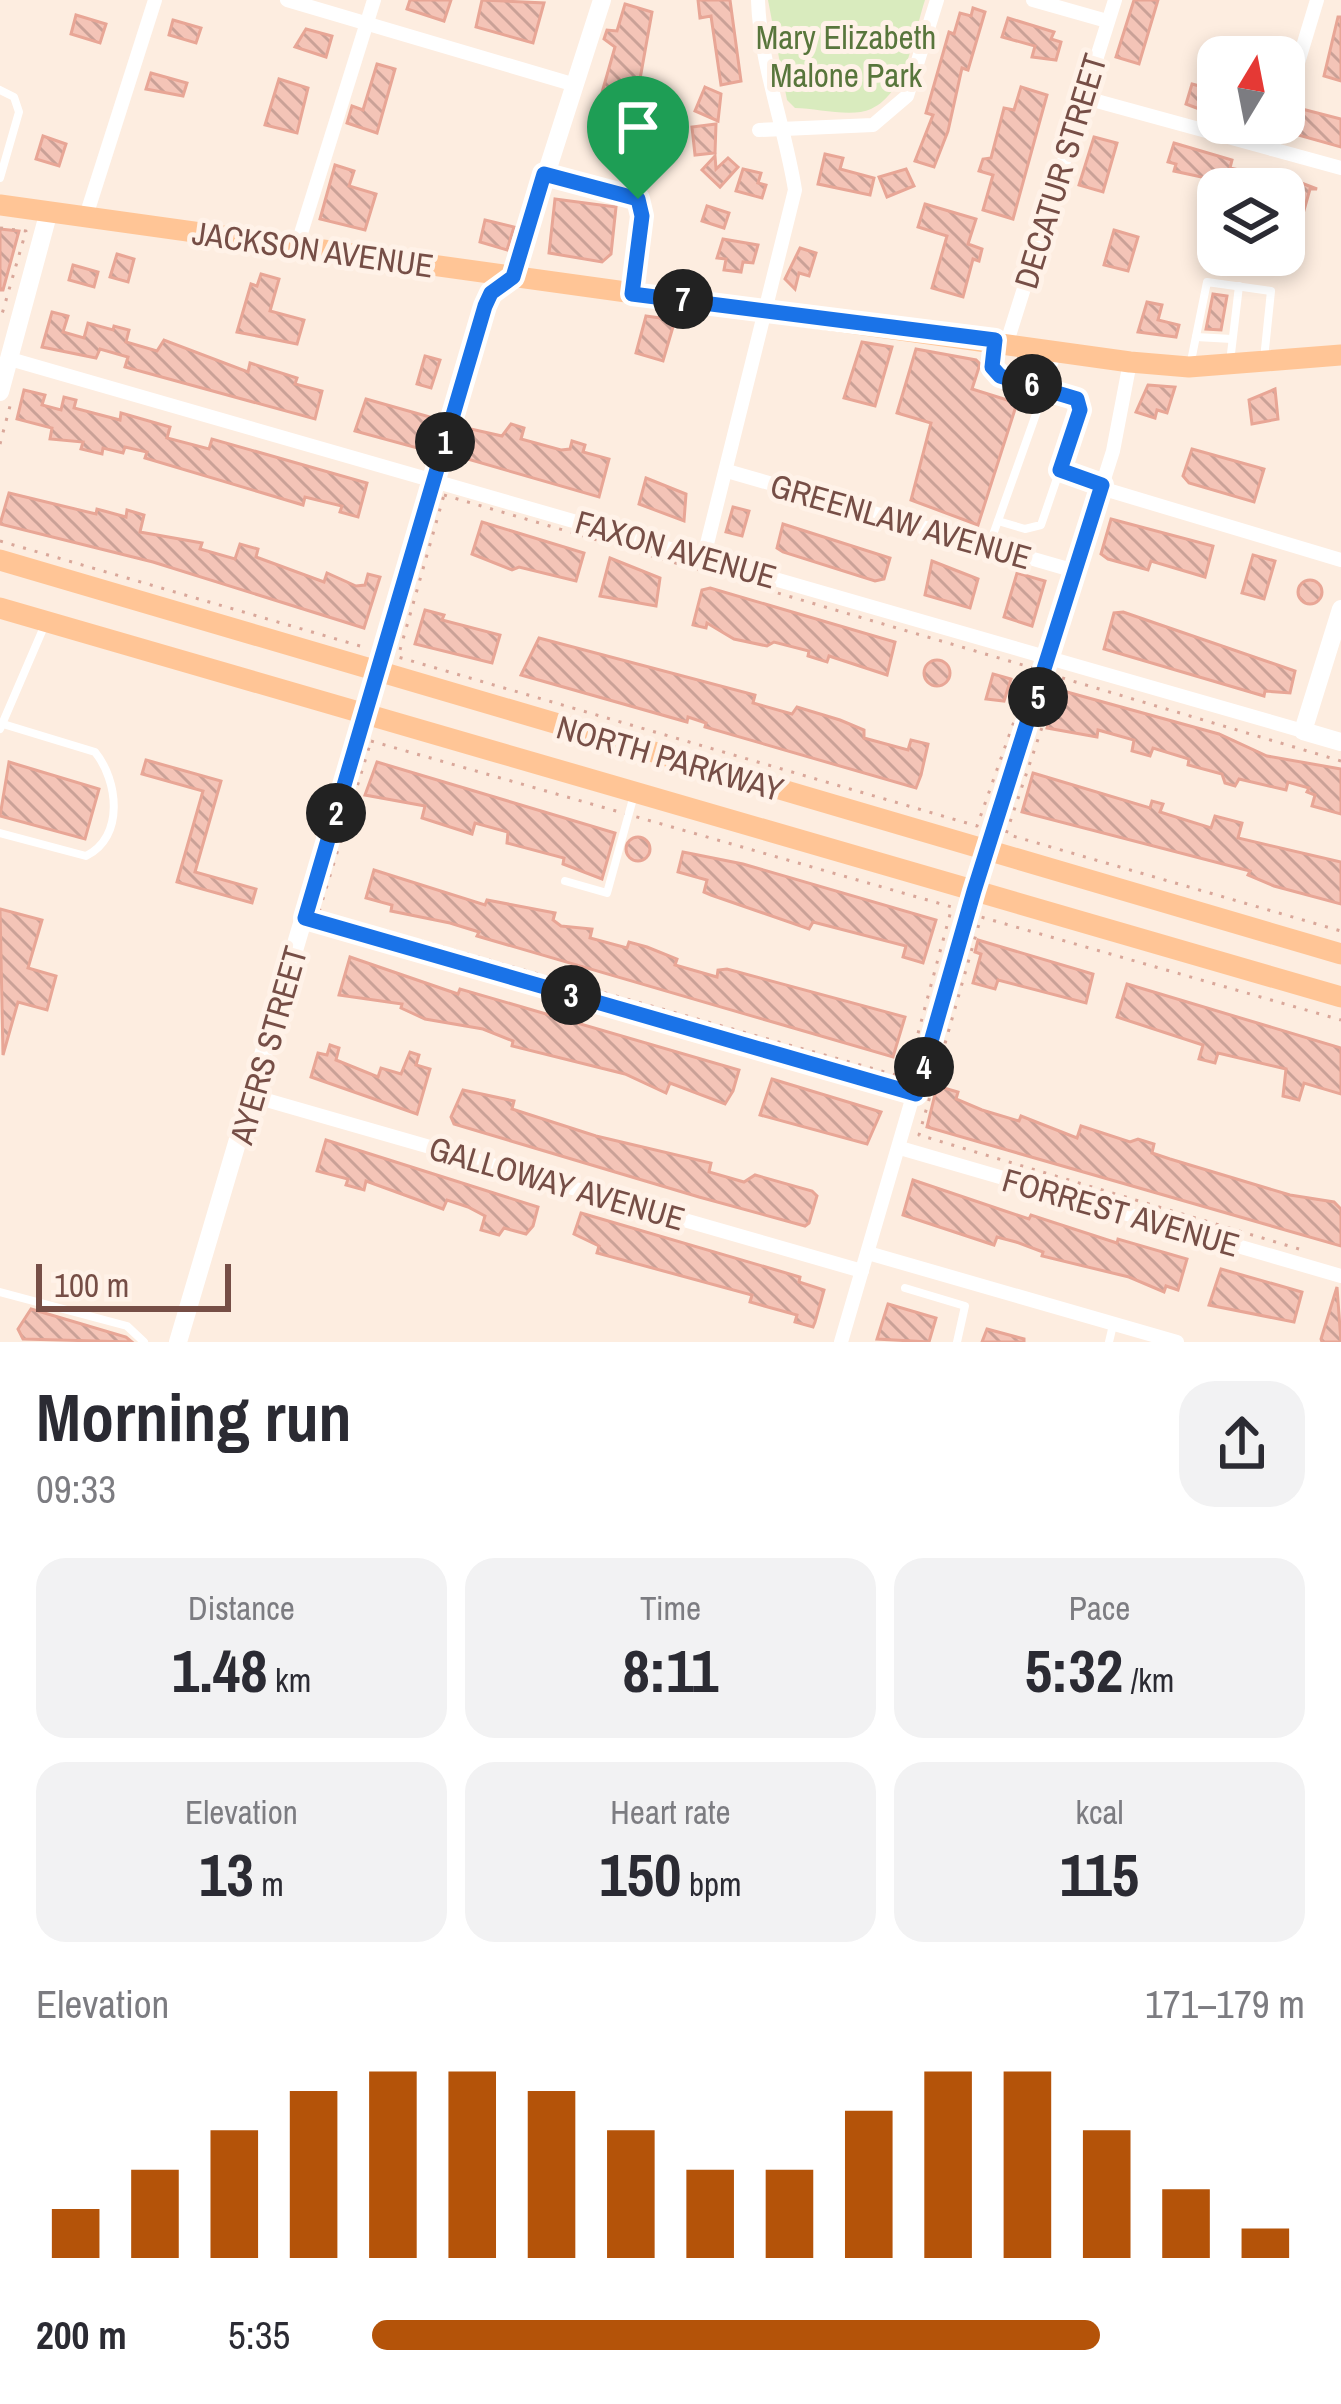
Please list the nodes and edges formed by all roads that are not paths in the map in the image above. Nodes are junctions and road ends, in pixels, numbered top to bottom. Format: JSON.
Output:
{"nodes":[{"id":1,"x":155,"y":0,"type":"edge"},
{"id":2,"x":287,"y":0,"type":"edge"},
{"id":3,"x":374,"y":0,"type":"edge"},
{"id":4,"x":602,"y":0,"type":"edge"},
{"id":5,"x":758,"y":0,"type":"edge"},
{"id":6,"x":937,"y":0,"type":"edge"},
{"id":7,"x":1033,"y":0,"type":"edge"},
{"id":8,"x":1114,"y":0,"type":"edge"},
{"id":9,"x":1317,"y":0,"type":"edge"},
{"id":10,"x":1107,"y":21,"type":"junction"},
{"id":11,"x":367,"y":25,"type":"junction"},
{"id":12,"x":1305,"y":40,"type":"edge"},
{"id":13,"x":572,"y":84,"type":"junction"},
{"id":14,"x":0,"y":90,"type":"edge"},
{"id":15,"x":1082,"y":97,"type":"junction"},
{"id":16,"x":785,"y":129,"type":"junction"},
{"id":17,"x":759,"y":130,"type":"dead end"},
{"id":18,"x":1274,"y":144,"type":"edge"},
{"id":19,"x":1272,"y":149,"type":"junction"},
{"id":20,"x":1341,"y":168,"type":"edge"},
{"id":21,"x":544,"y":174,"type":"junction"},
{"id":22,"x":0,"y":178,"type":"edge"},
{"id":23,"x":0,"y":205,"type":"edge"},
{"id":24,"x":49,"y":211,"type":"junction"},
{"id":25,"x":86,"y":216,"type":"junction"},
{"id":26,"x":297,"y":246,"type":"junction"},
{"id":27,"x":513,"y":277,"type":"junction"},
{"id":28,"x":1239,"y":286,"type":"junction"},
{"id":29,"x":632,"y":294,"type":"junction"},
{"id":30,"x":766,"y":308,"type":"junction"},
{"id":31,"x":1196,"y":337,"type":"junction"},
{"id":32,"x":1232,"y":339,"type":"junction"},
{"id":33,"x":1001,"y":341,"type":"junction"},
{"id":34,"x":1058,"y":350,"type":"junction"},
{"id":35,"x":1341,"y":355,"type":"edge"},
{"id":36,"x":10,"y":359,"type":"junction"},
{"id":37,"x":1263,"y":361,"type":"junction"},
{"id":38,"x":1130,"y":362,"type":"junction"},
{"id":39,"x":1229,"y":363,"type":"junction"},
{"id":40,"x":1189,"y":367,"type":"junction"},
{"id":41,"x":1046,"y":387,"type":"junction"},
{"id":42,"x":7,"y":392,"type":"edge"},
{"id":43,"x":1060,"y":470,"type":"junction"},
{"id":44,"x":727,"y":471,"type":"junction"},
{"id":45,"x":434,"y":481,"type":"junction"},
{"id":46,"x":1101,"y":486,"type":"junction"},
{"id":47,"x":998,"y":521,"type":"junction"},
{"id":48,"x":989,"y":546,"type":"junction"},
{"id":49,"x":704,"y":556,"type":"junction"},
{"id":50,"x":0,"y":560,"type":"edge"},
{"id":51,"x":1341,"y":560,"type":"edge"},
{"id":52,"x":1075,"y":571,"type":"junction"},
{"id":53,"x":0,"y":608,"type":"edge"},
{"id":54,"x":1341,"y":609,"type":"edge"},
{"id":55,"x":46,"y":621,"type":"junction"},
{"id":56,"x":1050,"y":659,"type":"junction"},
{"id":57,"x":379,"y":674,"type":"junction"},
{"id":58,"x":365,"y":716,"type":"junction"},
{"id":59,"x":2,"y":727,"type":"edge"},
{"id":60,"x":1303,"y":731,"type":"junction"},
{"id":61,"x":1341,"y":742,"type":"edge"},
{"id":62,"x":631,"y":804,"type":"junction"},
{"id":63,"x":0,"y":833,"type":"edge"},
{"id":64,"x":987,"y":850,"type":"junction"},
{"id":65,"x":565,"y":881,"type":"dead end"},
{"id":66,"x":974,"y":891,"type":"junction"},
{"id":67,"x":305,"y":918,"type":"junction"},
{"id":68,"x":1341,"y":953,"type":"edge"},
{"id":69,"x":1341,"y":998,"type":"edge"},
{"id":70,"x":916,"y":1094,"type":"junction"},
{"id":71,"x":253,"y":1096,"type":"junction"},
{"id":72,"x":900,"y":1148,"type":"junction"},
{"id":73,"x":868,"y":1253,"type":"junction"},
{"id":74,"x":862,"y":1271,"type":"junction"},
{"id":75,"x":1341,"y":1276,"type":"edge"},
{"id":76,"x":905,"y":1288,"type":"dead end"},
{"id":77,"x":0,"y":1292,"type":"edge"},
{"id":78,"x":1113,"y":1324,"type":"junction"},
{"id":79,"x":142,"y":1341,"type":"edge"},
{"id":80,"x":178,"y":1342,"type":"edge"},
{"id":81,"x":841,"y":1342,"type":"edge"},
{"id":82,"x":957,"y":1342,"type":"edge"},
{"id":83,"x":1108,"y":1342,"type":"edge"},
{"id":84,"x":1177,"y":1342,"type":"edge"}],
"edges":[{"from":1,"to":25,"type":"street"},
{"from":2,"to":11,"type":"street"},
{"from":3,"to":11,"type":"street"},
{"from":4,"to":13,"type":"street","name":"AYERS STREET"},
{"from":5,"to":16,"type":"street"},
{"from":6,"to":16,"type":"street"},
{"from":7,"to":10,"type":"street"},
{"from":8,"to":10,"type":"street","name":"DECATUR STREET"},
{"from":9,"to":12,"type":"street"},
{"from":10,"to":15,"type":"street","name":"DECATUR STREET"},
{"from":11,"to":13,"type":"street"},
{"from":11,"to":26,"type":"street"},
{"from":13,"to":21,"type":"street","name":"AYERS STREET"},
{"from":14,"to":22,"type":"lane"},
{"from":15,"to":19,"type":"street"},
{"from":15,"to":33,"type":"street","name":"DECATUR STREET"},
{"from":16,"to":17,"type":"street"},
{"from":16,"to":30,"type":"street"},
{"from":18,"to":19,"type":"street"},
{"from":19,"to":20,"type":"street"},
{"from":21,"to":27,"type":"street","name":"AYERS STREET"},
{"from":21,"to":29,"type":"lane"},
{"from":23,"to":24,"type":"main road","name":"JACKSON AVENUE"},
{"from":24,"to":25,"type":"main road","name":"JACKSON AVENUE"},
{"from":24,"to":36,"type":"street"},
{"from":25,"to":26,"type":"main road","name":"JACKSON AVENUE"},
{"from":26,"to":27,"type":"main road","name":"JACKSON AVENUE"},
{"from":27,"to":29,"type":"main road","name":"JACKSON AVENUE"},
{"from":27,"to":45,"type":"street","name":"AYERS STREET"},
{"from":28,"to":31,"type":"lane"},
{"from":28,"to":32,"type":"lane"},
{"from":28,"to":37,"type":"lane"},
{"from":29,"to":30,"type":"main road","name":"JACKSON AVENUE"},
{"from":30,"to":33,"type":"main road","name":"JACKSON AVENUE"},
{"from":30,"to":44,"type":"street"},
{"from":31,"to":32,"type":"lane"},
{"from":31,"to":40,"type":"lane"},
{"from":32,"to":39,"type":"lane"},
{"from":33,"to":34,"type":"main road","name":"JACKSON AVENUE"},
{"from":33,"to":41,"type":"lane"},
{"from":34,"to":38,"type":"main road","name":"JACKSON AVENUE"},
{"from":34,"to":41,"type":"lane"},
{"from":35,"to":37,"type":"main road","name":"JACKSON AVENUE"},
{"from":36,"to":42,"type":"street"},
{"from":36,"to":45,"type":"street","name":"FAXON AVENUE"},
{"from":37,"to":39,"type":"main road","name":"JACKSON AVENUE"},
{"from":38,"to":40,"type":"main road","name":"JACKSON AVENUE"},
{"from":38,"to":46,"type":"street"},
{"from":39,"to":40,"type":"main road","name":"JACKSON AVENUE"},
{"from":41,"to":43,"type":"lane"},
{"from":41,"to":47,"type":"lane"},
{"from":43,"to":46,"type":"lane"},
{"from":43,"to":47,"type":"lane"},
{"from":44,"to":48,"type":"street","name":"GREENLAW AVENUE"},
{"from":44,"to":49,"type":"street"},
{"from":45,"to":49,"type":"street","name":"FAXON AVENUE"},
{"from":45,"to":57,"type":"street","name":"AYERS STREET"},
{"from":46,"to":51,"type":"street"},
{"from":46,"to":52,"type":"street"},
{"from":47,"to":48,"type":"lane"},
{"from":48,"to":52,"type":"street","name":"GREENLAW AVENUE"},
{"from":49,"to":56,"type":"street","name":"FAXON AVENUE"},
{"from":50,"to":57,"type":"main road","name":"NORTH PARKWAY"},
{"from":52,"to":56,"type":"street"},
{"from":53,"to":55,"type":"main road","name":"NORTH PARKWAY"},
{"from":54,"to":60,"type":"street"},
{"from":55,"to":58,"type":"main road","name":"NORTH PARKWAY"},
{"from":55,"to":59,"type":"lane"},
{"from":56,"to":60,"type":"street","name":"FAXON AVENUE"},
{"from":56,"to":64,"type":"street"},
{"from":57,"to":58,"type":"street","name":"AYERS STREET"},
{"from":57,"to":64,"type":"main road","name":"NORTH PARKWAY"},
{"from":58,"to":62,"type":"main road","name":"NORTH PARKWAY"},
{"from":58,"to":67,"type":"street","name":"AYERS STREET"},
{"from":59,"to":63,"type":"lane"},
{"from":60,"to":61,"type":"street","name":"FAXON AVENUE"},
{"from":62,"to":65,"type":"lane"},
{"from":62,"to":66,"type":"main road","name":"NORTH PARKWAY"},
{"from":64,"to":66,"type":"street"},
{"from":64,"to":68,"type":"main road","name":"NORTH PARKWAY"},
{"from":66,"to":69,"type":"main road","name":"NORTH PARKWAY"},
{"from":66,"to":70,"type":"street"},
{"from":67,"to":70,"type":"street"},
{"from":67,"to":71,"type":"street","name":"AYERS STREET"},
{"from":70,"to":72,"type":"street"},
{"from":71,"to":74,"type":"street","name":"GALLOWAY AVENUE"},
{"from":71,"to":80,"type":"street","name":"AYERS STREET"},
{"from":72,"to":73,"type":"street"},
{"from":72,"to":75,"type":"street","name":"FORREST AVENUE"},
{"from":73,"to":74,"type":"street"},
{"from":73,"to":78,"type":"street"},
{"from":74,"to":81,"type":"street"},
{"from":76,"to":82,"type":"lane"},
{"from":77,"to":79,"type":"lane"},
{"from":78,"to":83,"type":"lane"},
{"from":78,"to":84,"type":"street"}]}
